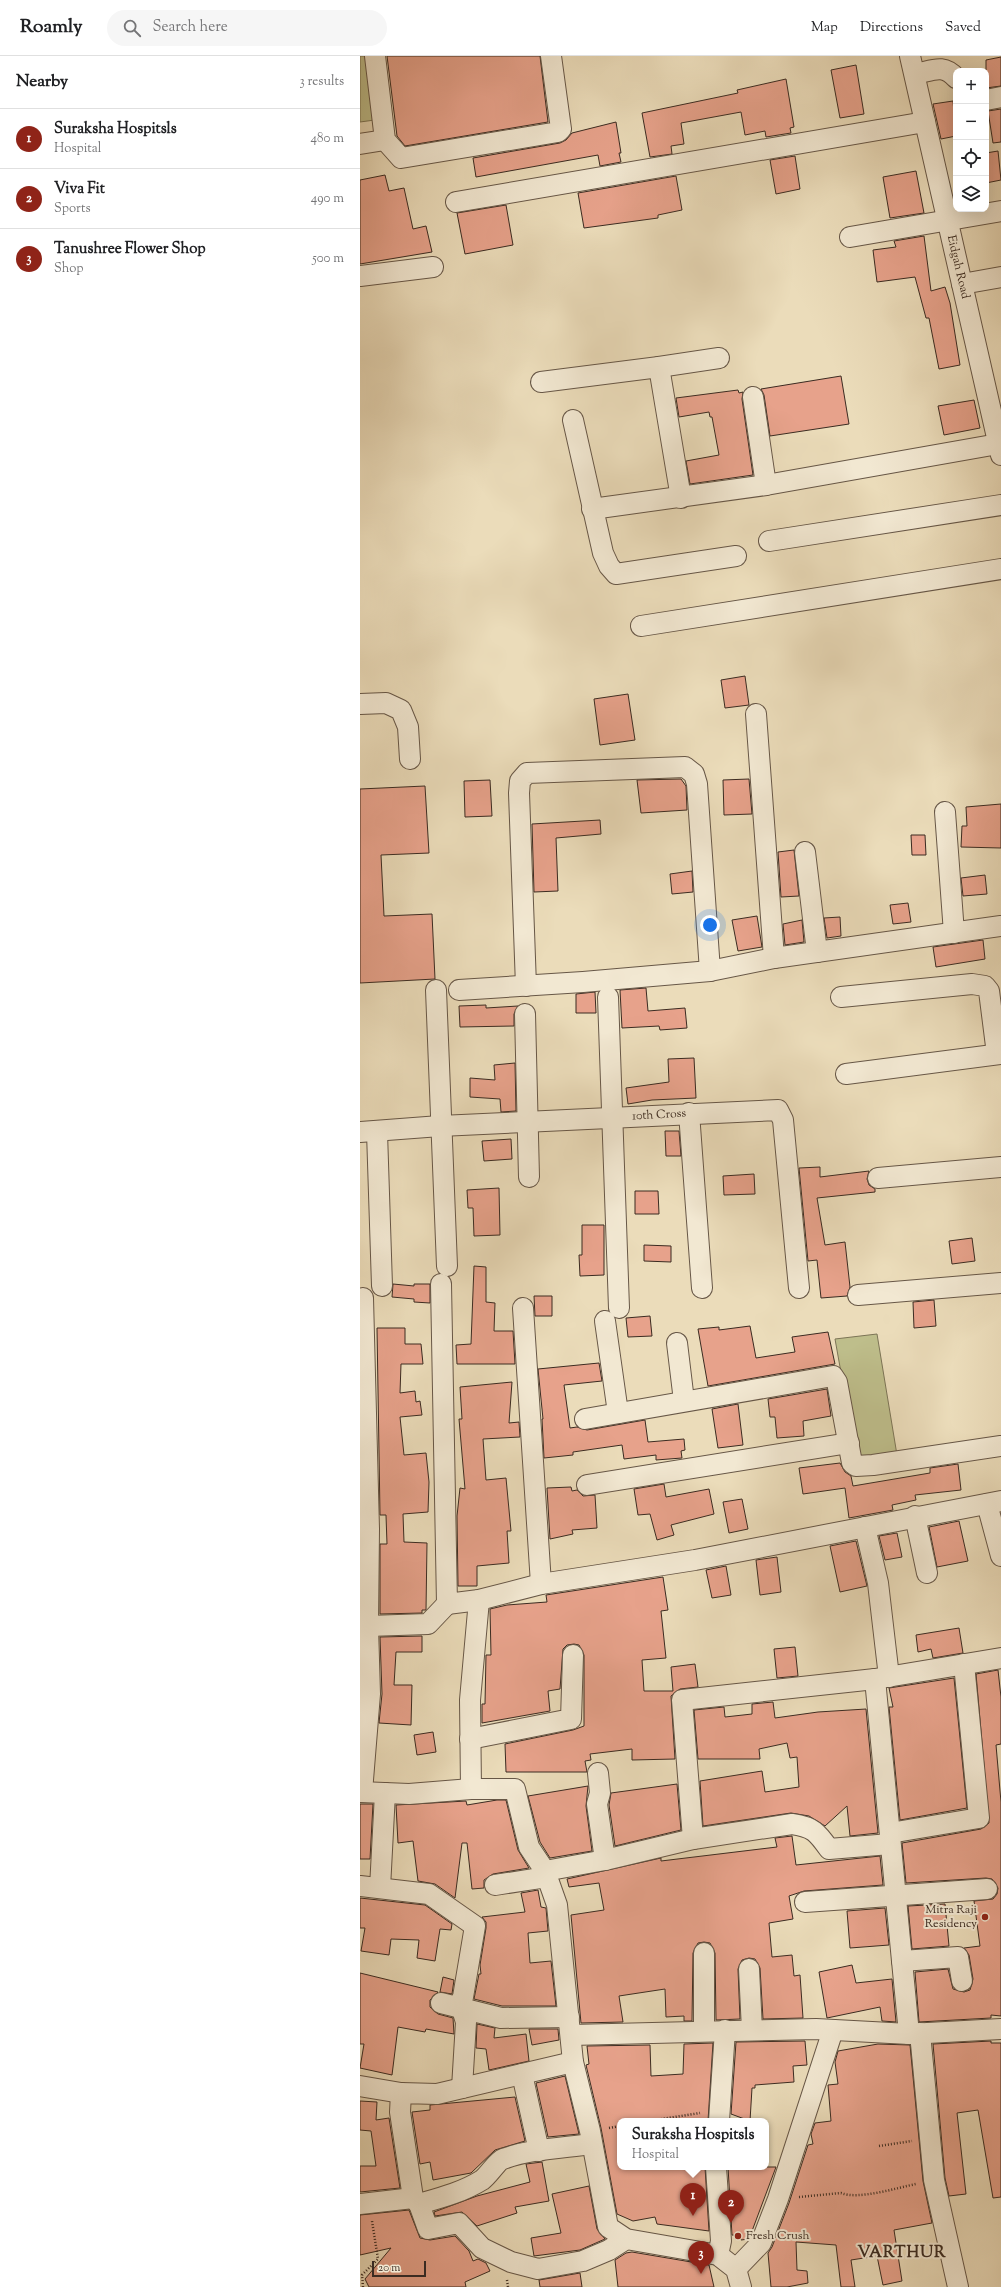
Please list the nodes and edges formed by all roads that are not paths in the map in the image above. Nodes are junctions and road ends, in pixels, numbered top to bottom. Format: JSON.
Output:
{"nodes":[{"id":1,"x":375,"y":56,"type":"edge"},
{"id":2,"x":551,"y":56,"type":"edge"},
{"id":3,"x":912,"y":65,"type":"edge"},
{"id":4,"x":953,"y":74,"type":"edge"},
{"id":5,"x":1001,"y":98,"type":"edge"},
{"id":6,"x":989,"y":100,"type":"edge"},
{"id":7,"x":925,"y":122,"type":"junction"},
{"id":8,"x":385,"y":140,"type":"junction"},
{"id":9,"x":360,"y":144,"type":"edge"},
{"id":10,"x":456,"y":202,"type":"dead end"},
{"id":11,"x":1001,"y":211,"type":"edge"},
{"id":12,"x":948,"y":220,"type":"junction"},
{"id":13,"x":850,"y":237,"type":"dead end"},
{"id":14,"x":433,"y":267,"type":"dead end"},
{"id":15,"x":360,"y":276,"type":"edge"},
{"id":16,"x":1001,"y":277,"type":"edge"},
{"id":17,"x":962,"y":284,"type":"junction"},
{"id":18,"x":719,"y":358,"type":"dead end"},
{"id":19,"x":659,"y":367,"type":"junction"},
{"id":20,"x":541,"y":382,"type":"dead end"},
{"id":21,"x":753,"y":397,"type":"dead end"},
{"id":22,"x":573,"y":420,"type":"dead end"},
{"id":23,"x":1000,"y":450,"type":"edge"},
{"id":24,"x":766,"y":485,"type":"junction"},
{"id":25,"x":681,"y":498,"type":"junction"},
{"id":26,"x":1001,"y":505,"type":"edge"},
{"id":27,"x":592,"y":509,"type":"junction"},
{"id":28,"x":769,"y":541,"type":"dead end"},
{"id":29,"x":736,"y":556,"type":"dead end"},
{"id":30,"x":1001,"y":569,"type":"edge"},
{"id":31,"x":641,"y":626,"type":"dead end"},
{"id":32,"x":360,"y":704,"type":"edge"},
{"id":33,"x":756,"y":714,"type":"dead end"},
{"id":34,"x":410,"y":759,"type":"dead end"},
{"id":35,"x":944,"y":812,"type":"dead end"},
{"id":36,"x":805,"y":852,"type":"dead end"},
{"id":37,"x":1001,"y":926,"type":"edge"},
{"id":38,"x":954,"y":933,"type":"junction"},
{"id":39,"x":817,"y":952,"type":"junction"},
{"id":40,"x":774,"y":958,"type":"junction"},
{"id":41,"x":710,"y":971,"type":"junction"},
{"id":42,"x":526,"y":986,"type":"junction"},
{"id":43,"x":436,"y":990,"type":"dead end"},
{"id":44,"x":459,"y":990,"type":"dead end"},
{"id":45,"x":608,"y":997,"type":"dead end"},
{"id":46,"x":841,"y":997,"type":"dead end"},
{"id":47,"x":525,"y":1014,"type":"dead end"},
{"id":48,"x":999,"y":1054,"type":"edge"},
{"id":49,"x":846,"y":1074,"type":"dead end"},
{"id":50,"x":689,"y":1113,"type":"junction"},
{"id":51,"x":614,"y":1117,"type":"junction"},
{"id":52,"x":527,"y":1122,"type":"junction"},
{"id":53,"x":440,"y":1126,"type":"junction"},
{"id":54,"x":368,"y":1132,"type":"edge"},
{"id":55,"x":1001,"y":1167,"type":"edge"},
{"id":56,"x":529,"y":1177,"type":"dead end"},
{"id":57,"x":878,"y":1178,"type":"dead end"},
{"id":58,"x":1001,"y":1282,"type":"edge"},
{"id":59,"x":382,"y":1286,"type":"dead end"},
{"id":60,"x":702,"y":1288,"type":"dead end"},
{"id":61,"x":798,"y":1288,"type":"dead end"},
{"id":62,"x":858,"y":1295,"type":"dead end"},
{"id":63,"x":363,"y":1298,"type":"dead end"},
{"id":64,"x":523,"y":1308,"type":"dead end"},
{"id":65,"x":676,"y":1343,"type":"dead end"},
{"id":66,"x":684,"y":1401,"type":"junction"},
{"id":67,"x":618,"y":1413,"type":"junction"},
{"id":68,"x":585,"y":1419,"type":"dead end"},
{"id":69,"x":849,"y":1443,"type":"junction"},
{"id":70,"x":1001,"y":1446,"type":"edge"},
{"id":71,"x":587,"y":1485,"type":"dead end"},
{"id":72,"x":994,"y":1502,"type":"edge"},
{"id":73,"x":915,"y":1516,"type":"junction"},
{"id":74,"x":865,"y":1527,"type":"junction"},
{"id":75,"x":1001,"y":1556,"type":"edge"},
{"id":76,"x":927,"y":1573,"type":"dead end"},
{"id":77,"x":541,"y":1584,"type":"junction"},
{"id":78,"x":479,"y":1600,"type":"junction"},
{"id":79,"x":447,"y":1604,"type":"junction"},
{"id":80,"x":368,"y":1626,"type":"junction"},
{"id":81,"x":573,"y":1655,"type":"dead end"},
{"id":82,"x":1001,"y":1658,"type":"edge"},
{"id":83,"x":964,"y":1664,"type":"junction"},
{"id":84,"x":882,"y":1678,"type":"junction"},
{"id":85,"x":470,"y":1739,"type":"junction"},
{"id":86,"x":598,"y":1773,"type":"dead end"},
{"id":87,"x":471,"y":1789,"type":"junction"},
{"id":88,"x":361,"y":1792,"type":"edge"},
{"id":89,"x":385,"y":1793,"type":"junction"},
{"id":90,"x":693,"y":1839,"type":"junction"},
{"id":91,"x":890,"y":1839,"type":"junction"},
{"id":92,"x":605,"y":1860,"type":"junction"},
{"id":93,"x":546,"y":1874,"type":"junction"},
{"id":94,"x":495,"y":1885,"type":"dead end"},
{"id":95,"x":360,"y":1886,"type":"edge"},
{"id":96,"x":380,"y":1888,"type":"junction"},
{"id":97,"x":987,"y":1889,"type":"dead end"},
{"id":98,"x":895,"y":1896,"type":"junction"},
{"id":99,"x":805,"y":1902,"type":"dead end"},
{"id":100,"x":704,"y":1953,"type":"dead end"},
{"id":101,"x":902,"y":1961,"type":"junction"},
{"id":102,"x":749,"y":1969,"type":"dead end"},
{"id":103,"x":962,"y":1981,"type":"dead end"},
{"id":104,"x":450,"y":2005,"type":"junction"},
{"id":105,"x":570,"y":2026,"type":"junction"},
{"id":106,"x":1001,"y":2029,"type":"edge"},
{"id":107,"x":725,"y":2030,"type":"junction"},
{"id":108,"x":752,"y":2030,"type":"junction"},
{"id":109,"x":833,"y":2030,"type":"junction"},
{"id":110,"x":704,"y":2031,"type":"junction"},
{"id":111,"x":914,"y":2033,"type":"junction"},
{"id":112,"x":573,"y":2062,"type":"junction"},
{"id":113,"x":522,"y":2074,"type":"junction"},
{"id":114,"x":360,"y":2086,"type":"edge"},
{"id":115,"x":462,"y":2088,"type":"junction"},
{"id":116,"x":401,"y":2093,"type":"junction"},
{"id":117,"x":720,"y":2117,"type":"edge"},
{"id":118,"x":591,"y":2144,"type":"junction"},
{"id":119,"x":539,"y":2151,"type":"junction"},
{"id":120,"x":716,"y":2170,"type":"edge"},
{"id":121,"x":416,"y":2201,"type":"junction"},
{"id":122,"x":365,"y":2204,"type":"edge"},
{"id":123,"x":626,"y":2239,"type":"junction"},
{"id":124,"x":718,"y":2255,"type":"junction"},
{"id":125,"x":739,"y":2278,"type":"edge"},
{"id":126,"x":958,"y":2287,"type":"edge"}],
"edges":[{"from":1,"to":8,"type":"street"},
{"from":2,"to":8,"type":"street"},
{"from":3,"to":4,"type":"street"},
{"from":3,"to":7,"type":"street","name":"Eidgah Road"},
{"from":5,"to":6,"type":"street"},
{"from":7,"to":10,"type":"street"},
{"from":7,"to":12,"type":"street","name":"Eidgah Road"},
{"from":8,"to":9,"type":"street"},
{"from":11,"to":12,"type":"street"},
{"from":12,"to":13,"type":"street"},
{"from":12,"to":17,"type":"street","name":"Eidgah Road"},
{"from":14,"to":15,"type":"street"},
{"from":16,"to":17,"type":"street"},
{"from":17,"to":23,"type":"street","name":"Eidgah Road"},
{"from":18,"to":19,"type":"street"},
{"from":19,"to":20,"type":"street"},
{"from":19,"to":25,"type":"street"},
{"from":21,"to":24,"type":"street"},
{"from":22,"to":27,"type":"street"},
{"from":23,"to":24,"type":"street"},
{"from":24,"to":25,"type":"street"},
{"from":25,"to":27,"type":"street"},
{"from":26,"to":28,"type":"street"},
{"from":27,"to":29,"type":"street"},
{"from":30,"to":31,"type":"street"},
{"from":32,"to":34,"type":"street"},
{"from":33,"to":40,"type":"street"},
{"from":35,"to":38,"type":"street"},
{"from":36,"to":39,"type":"street"},
{"from":37,"to":38,"type":"street"},
{"from":38,"to":39,"type":"street"},
{"from":39,"to":40,"type":"street"},
{"from":40,"to":41,"type":"street"},
{"from":41,"to":42,"type":"street"},
{"from":41,"to":42,"type":"street"},
{"from":42,"to":44,"type":"street"},
{"from":43,"to":53,"type":"street"},
{"from":45,"to":51,"type":"street"},
{"from":46,"to":48,"type":"street"},
{"from":47,"to":52,"type":"street"},
{"from":48,"to":49,"type":"street"},
{"from":50,"to":51,"type":"street","name":"10th Cross"},
{"from":50,"to":60,"type":"street"},
{"from":50,"to":61,"type":"street","name":"10th Cross"},
{"from":51,"to":52,"type":"street","name":"10th Cross"},
{"from":51,"to":67,"type":"street"},
{"from":52,"to":53,"type":"street","name":"10th Cross"},
{"from":52,"to":56,"type":"street"},
{"from":53,"to":54,"type":"street","name":"10th Cross"},
{"from":53,"to":79,"type":"street"},
{"from":54,"to":59,"type":"street"},
{"from":55,"to":57,"type":"street"},
{"from":58,"to":62,"type":"street"},
{"from":63,"to":80,"type":"street"},
{"from":64,"to":77,"type":"street"},
{"from":65,"to":66,"type":"street"},
{"from":66,"to":67,"type":"street"},
{"from":66,"to":69,"type":"street"},
{"from":67,"to":68,"type":"street"},
{"from":69,"to":70,"type":"street"},
{"from":69,"to":71,"type":"street"},
{"from":72,"to":73,"type":"street"},
{"from":72,"to":75,"type":"street"},
{"from":73,"to":74,"type":"street"},
{"from":73,"to":76,"type":"street"},
{"from":74,"to":77,"type":"street"},
{"from":74,"to":84,"type":"street"},
{"from":77,"to":78,"type":"street"},
{"from":78,"to":79,"type":"street"},
{"from":78,"to":85,"type":"street"},
{"from":79,"to":80,"type":"street"},
{"from":80,"to":88,"type":"street"},
{"from":81,"to":85,"type":"street"},
{"from":82,"to":83,"type":"street"},
{"from":83,"to":84,"type":"street"},
{"from":83,"to":91,"type":"street"},
{"from":84,"to":90,"type":"street"},
{"from":84,"to":91,"type":"street"},
{"from":85,"to":87,"type":"street"},
{"from":86,"to":92,"type":"street"},
{"from":87,"to":89,"type":"street"},
{"from":87,"to":93,"type":"street"},
{"from":88,"to":89,"type":"street"},
{"from":89,"to":96,"type":"street"},
{"from":90,"to":91,"type":"street"},
{"from":90,"to":92,"type":"street"},
{"from":91,"to":98,"type":"street"},
{"from":92,"to":93,"type":"street"},
{"from":93,"to":94,"type":"street"},
{"from":93,"to":105,"type":"street"},
{"from":95,"to":96,"type":"street"},
{"from":96,"to":104,"type":"street"},
{"from":97,"to":98,"type":"street"},
{"from":98,"to":99,"type":"street"},
{"from":98,"to":101,"type":"street"},
{"from":100,"to":110,"type":"street"},
{"from":101,"to":103,"type":"street"},
{"from":101,"to":111,"type":"street"},
{"from":102,"to":108,"type":"street"},
{"from":104,"to":105,"type":"street"},
{"from":104,"to":115,"type":"street"},
{"from":105,"to":110,"type":"street"},
{"from":105,"to":112,"type":"street"},
{"from":106,"to":111,"type":"street"},
{"from":107,"to":108,"type":"street"},
{"from":107,"to":110,"type":"street"},
{"from":107,"to":117,"type":"street"},
{"from":108,"to":109,"type":"street"},
{"from":109,"to":111,"type":"street"},
{"from":109,"to":125,"type":"street"},
{"from":111,"to":126,"type":"street"},
{"from":112,"to":113,"type":"street"},
{"from":112,"to":118,"type":"street"},
{"from":113,"to":115,"type":"street"},
{"from":113,"to":119,"type":"street"},
{"from":114,"to":116,"type":"street"},
{"from":115,"to":116,"type":"street"},
{"from":116,"to":121,"type":"street"},
{"from":118,"to":119,"type":"street"},
{"from":118,"to":123,"type":"street"},
{"from":119,"to":121,"type":"street"},
{"from":120,"to":124,"type":"street"},
{"from":121,"to":122,"type":"street"},
{"from":121,"to":123,"type":"street"},
{"from":123,"to":124,"type":"street"},
{"from":124,"to":125,"type":"street"}]}
